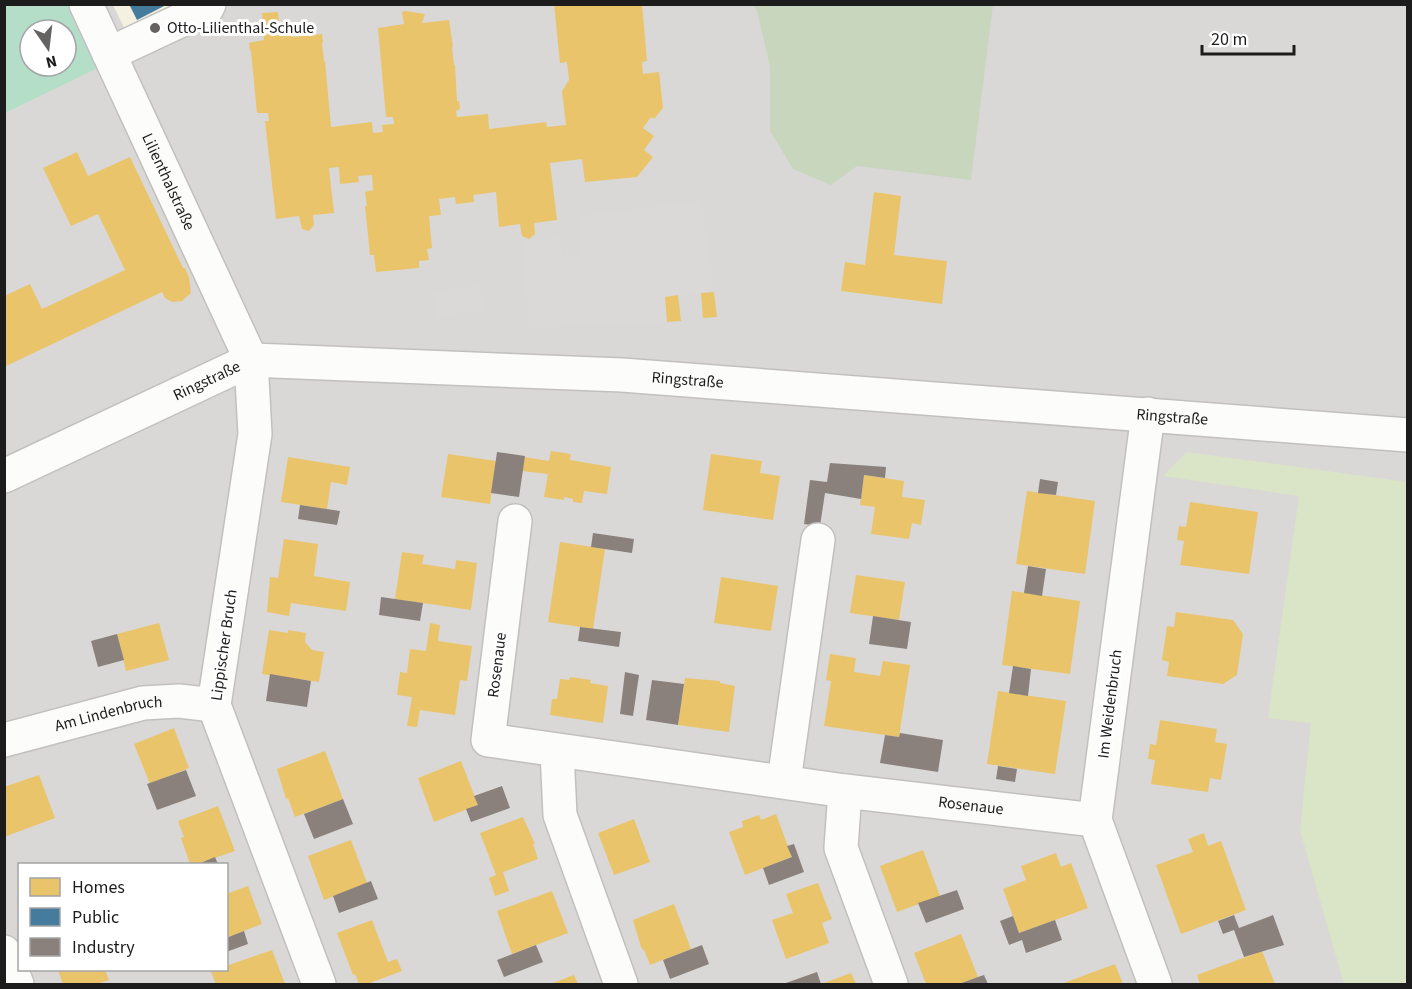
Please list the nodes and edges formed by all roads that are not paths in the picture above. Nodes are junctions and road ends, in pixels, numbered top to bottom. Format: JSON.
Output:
{"nodes":[{"id":1,"x":86,"y":4,"type":"edge"},
{"id":2,"x":209,"y":4,"type":"edge"},
{"id":3,"x":109,"y":54,"type":"junction"},
{"id":4,"x":251,"y":360,"type":"junction"},
{"id":5,"x":1148,"y":414,"type":"junction"},
{"id":6,"x":1403,"y":436,"type":"edge"},
{"id":7,"x":4,"y":476,"type":"edge"},
{"id":8,"x":515,"y":521,"type":"dead end"},
{"id":9,"x":818,"y":540,"type":"dead end"},
{"id":10,"x":214,"y":705,"type":"junction"},
{"id":11,"x":4,"y":740,"type":"edge"},
{"id":12,"x":556,"y":751,"type":"junction"},
{"id":13,"x":784,"y":781,"type":"junction"},
{"id":14,"x":845,"y":791,"type":"junction"},
{"id":15,"x":1095,"y":820,"type":"junction"},
{"id":16,"x":4,"y":952,"type":"edge"},
{"id":17,"x":16,"y":984,"type":"edge"},
{"id":18,"x":319,"y":984,"type":"edge"},
{"id":19,"x":621,"y":984,"type":"edge"},
{"id":20,"x":891,"y":984,"type":"edge"},
{"id":21,"x":1155,"y":984,"type":"edge"}],
"edges":[{"from":1,"to":3,"type":"street","name":"Lilienthalstraße"},
{"from":2,"to":3,"type":"street"},
{"from":3,"to":4,"type":"street","name":"Lilienthalstraße"},
{"from":4,"to":5,"type":"street","name":"Ringstraße"},
{"from":4,"to":7,"type":"street","name":"Ringstraße"},
{"from":4,"to":10,"type":"street","name":"Lippischer Bruch"},
{"from":5,"to":6,"type":"street","name":"Ringstraße"},
{"from":5,"to":15,"type":"street","name":"Im Weidenbruch"},
{"from":8,"to":12,"type":"street","name":"Rosenaue"},
{"from":9,"to":13,"type":"street"},
{"from":10,"to":11,"type":"street","name":"Am Lindenbruch"},
{"from":10,"to":18,"type":"street","name":"Lippischer Bruch"},
{"from":12,"to":13,"type":"street","name":"Rosenaue"},
{"from":12,"to":19,"type":"street"},
{"from":13,"to":14,"type":"street","name":"Rosenaue"},
{"from":14,"to":15,"type":"street","name":"Rosenaue"},
{"from":14,"to":20,"type":"street"},
{"from":15,"to":21,"type":"street","name":"Im Weidenbruch"},
{"from":16,"to":17,"type":"street"}]}
